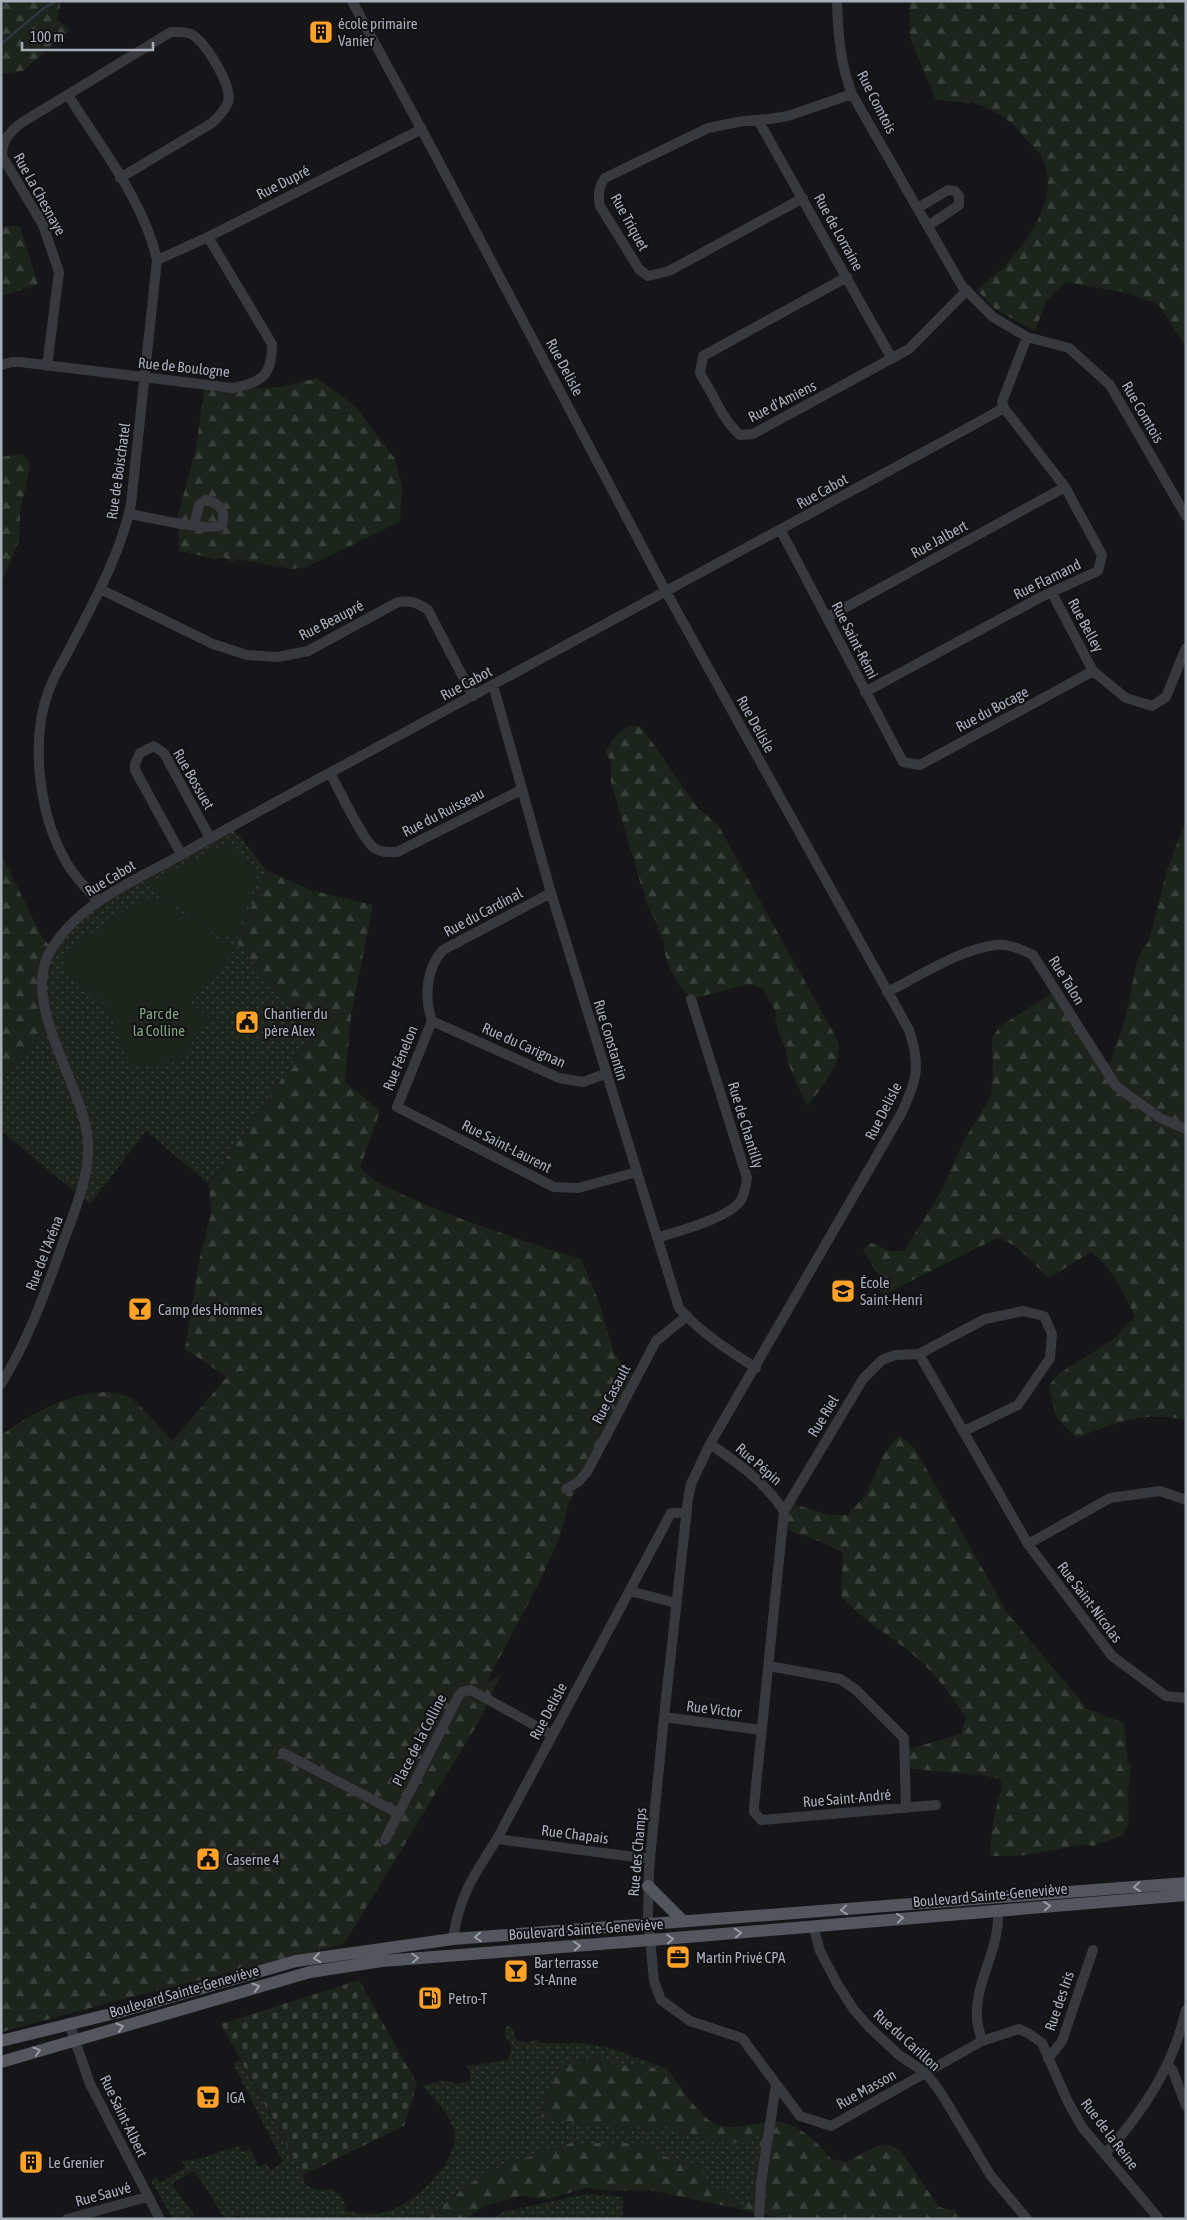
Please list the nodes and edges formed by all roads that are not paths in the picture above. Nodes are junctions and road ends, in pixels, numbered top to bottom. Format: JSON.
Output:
{"nodes":[{"id":1,"x":352,"y":1,"type":"edge"},
{"id":2,"x":837,"y":1,"type":"edge"},
{"id":3,"x":852,"y":94,"type":"junction"},
{"id":4,"x":68,"y":95,"type":"junction"},
{"id":5,"x":758,"y":120,"type":"junction"},
{"id":6,"x":422,"y":128,"type":"junction"},
{"id":7,"x":120,"y":178,"type":"junction"},
{"id":8,"x":803,"y":198,"type":"junction"},
{"id":9,"x":918,"y":208,"type":"junction"},
{"id":10,"x":928,"y":226,"type":"junction"},
{"id":11,"x":208,"y":237,"type":"junction"},
{"id":12,"x":158,"y":260,"type":"junction"},
{"id":13,"x":847,"y":277,"type":"junction"},
{"id":14,"x":967,"y":290,"type":"junction"},
{"id":15,"x":1027,"y":338,"type":"junction"},
{"id":16,"x":892,"y":359,"type":"junction"},
{"id":17,"x":1,"y":365,"type":"edge"},
{"id":18,"x":47,"y":366,"type":"junction"},
{"id":19,"x":145,"y":378,"type":"junction"},
{"id":20,"x":1004,"y":408,"type":"junction"},
{"id":21,"x":1065,"y":487,"type":"junction"},
{"id":22,"x":129,"y":514,"type":"junction"},
{"id":23,"x":1186,"y":516,"type":"edge"},
{"id":24,"x":194,"y":525,"type":"dead end"},
{"id":25,"x":781,"y":530,"type":"junction"},
{"id":26,"x":100,"y":589,"type":"junction"},
{"id":27,"x":667,"y":592,"type":"junction"},
{"id":28,"x":1052,"y":594,"type":"junction"},
{"id":29,"x":828,"y":617,"type":"junction"},
{"id":30,"x":1186,"y":648,"type":"edge"},
{"id":31,"x":1093,"y":671,"type":"junction"},
{"id":32,"x":493,"y":685,"type":"junction"},
{"id":33,"x":865,"y":692,"type":"junction"},
{"id":34,"x":472,"y":696,"type":"junction"},
{"id":35,"x":903,"y":762,"type":"joint"},
{"id":36,"x":330,"y":773,"type":"junction"},
{"id":37,"x":521,"y":790,"type":"junction"},
{"id":38,"x":210,"y":838,"type":"junction"},
{"id":39,"x":181,"y":854,"type":"junction"},
{"id":40,"x":551,"y":894,"type":"junction"},
{"id":41,"x":98,"y":901,"type":"junction"},
{"id":42,"x":887,"y":992,"type":"junction"},
{"id":43,"x":691,"y":999,"type":"dead end"},
{"id":44,"x":432,"y":1021,"type":"junction"},
{"id":45,"x":606,"y":1074,"type":"junction"},
{"id":46,"x":397,"y":1106,"type":"joint"},
{"id":47,"x":85,"y":1125,"type":"joint"},
{"id":48,"x":1186,"y":1129,"type":"edge"},
{"id":49,"x":637,"y":1172,"type":"junction"},
{"id":50,"x":657,"y":1238,"type":"junction"},
{"id":51,"x":687,"y":1316,"type":"junction"},
{"id":52,"x":919,"y":1354,"type":"junction"},
{"id":53,"x":756,"y":1368,"type":"junction"},
{"id":54,"x":1,"y":1384,"type":"edge"},
{"id":55,"x":964,"y":1431,"type":"junction"},
{"id":56,"x":710,"y":1444,"type":"junction"},
{"id":57,"x":701,"y":1459,"type":"joint"},
{"id":58,"x":566,"y":1489,"type":"dead end"},
{"id":59,"x":1186,"y":1500,"type":"edge"},
{"id":60,"x":784,"y":1511,"type":"junction"},
{"id":61,"x":687,"y":1513,"type":"junction"},
{"id":62,"x":1028,"y":1544,"type":"junction"},
{"id":63,"x":630,"y":1591,"type":"junction"},
{"id":64,"x":676,"y":1602,"type":"junction"},
{"id":65,"x":769,"y":1666,"type":"junction"},
{"id":66,"x":1186,"y":1698,"type":"edge"},
{"id":67,"x":664,"y":1718,"type":"junction"},
{"id":68,"x":761,"y":1730,"type":"junction"},
{"id":69,"x":552,"y":1734,"type":"junction"},
{"id":70,"x":283,"y":1754,"type":"dead end"},
{"id":71,"x":936,"y":1804,"type":"dead end"},
{"id":72,"x":906,"y":1808,"type":"junction"},
{"id":73,"x":398,"y":1813,"type":"junction"},
{"id":74,"x":761,"y":1820,"type":"joint"},
{"id":75,"x":497,"y":1839,"type":"junction"},
{"id":76,"x":384,"y":1840,"type":"dead end"},
{"id":77,"x":650,"y":1859,"type":"junction"},
{"id":78,"x":1186,"y":1884,"type":"edge"},
{"id":79,"x":648,"y":1886,"type":"junction"},
{"id":80,"x":1186,"y":1895,"type":"edge"},
{"id":81,"x":998,"y":1910,"type":"junction"},
{"id":82,"x":683,"y":1921,"type":"junction"},
{"id":83,"x":648,"y":1924,"type":"junction"},
{"id":84,"x":813,"y":1926,"type":"junction"},
{"id":85,"x":453,"y":1939,"type":"junction"},
{"id":86,"x":650,"y":1940,"type":"junction"},
{"id":87,"x":1093,"y":1950,"type":"dead end"},
{"id":88,"x":1186,"y":2010,"type":"edge"},
{"id":89,"x":69,"y":2023,"type":"junction"},
{"id":90,"x":1,"y":2041,"type":"edge"},
{"id":91,"x":74,"y":2041,"type":"junction"},
{"id":92,"x":982,"y":2041,"type":"junction"},
{"id":93,"x":1048,"y":2059,"type":"junction"},
{"id":94,"x":1,"y":2062,"type":"edge"},
{"id":95,"x":1168,"y":2065,"type":"junction"},
{"id":96,"x":926,"y":2073,"type":"junction"},
{"id":97,"x":776,"y":2085,"type":"junction"},
{"id":98,"x":1186,"y":2106,"type":"edge"},
{"id":99,"x":1105,"y":2154,"type":"junction"},
{"id":100,"x":147,"y":2198,"type":"junction"},
{"id":101,"x":67,"y":2219,"type":"edge"},
{"id":102,"x":160,"y":2219,"type":"edge"},
{"id":103,"x":759,"y":2219,"type":"edge"},
{"id":104,"x":1027,"y":2219,"type":"edge"},
{"id":105,"x":1159,"y":2219,"type":"edge"}],
"edges":[{"from":1,"to":6,"type":"street","name":"Rue Delisle"},
{"from":2,"to":3,"type":"street","name":"Rue Comtois"},
{"from":3,"to":5,"type":"street","name":"Rue Triquet"},
{"from":3,"to":9,"type":"street","name":"Rue Comtois"},
{"from":4,"to":7,"type":"street","name":"Rue de Boischatel"},
{"from":4,"to":7,"type":"street","name":"Rue La Chesnaye"},
{"from":4,"to":18,"type":"street","name":"Rue La Chesnaye"},
{"from":5,"to":8,"type":"street","name":"Rue de Lorraine"},
{"from":5,"to":8,"type":"street","name":"Rue Triquet"},
{"from":6,"to":11,"type":"street","name":"Rue Dupré"},
{"from":6,"to":27,"type":"street","name":"Rue Delisle"},
{"from":7,"to":12,"type":"street","name":"Rue de Boischatel"},
{"from":8,"to":13,"type":"street","name":"Rue de Lorraine"},
{"from":9,"to":10,"type":"street","name":"Rue Comtois"},
{"from":9,"to":10,"type":"street"},
{"from":10,"to":14,"type":"street","name":"Rue Comtois"},
{"from":11,"to":12,"type":"street","name":"Rue Dupré"},
{"from":11,"to":19,"type":"street","name":"Rue de Boulogne"},
{"from":12,"to":19,"type":"street","name":"Rue de Boischatel"},
{"from":13,"to":16,"type":"street","name":"Rue de Lorraine"},
{"from":13,"to":16,"type":"street","name":"Rue d'Amiens"},
{"from":14,"to":15,"type":"street","name":"Rue Comtois"},
{"from":14,"to":16,"type":"street","name":"Rue d'Amiens"},
{"from":15,"to":20,"type":"street"},
{"from":15,"to":23,"type":"street","name":"Rue Comtois"},
{"from":17,"to":18,"type":"street","name":"Rue de Boulogne"},
{"from":18,"to":19,"type":"street","name":"Rue de Boulogne"},
{"from":19,"to":22,"type":"street","name":"Rue de Boischatel"},
{"from":20,"to":21,"type":"street","name":"Rue Flamand"},
{"from":20,"to":25,"type":"street","name":"Rue Cabot"},
{"from":21,"to":28,"type":"street","name":"Rue Flamand"},
{"from":21,"to":29,"type":"street","name":"Rue Jalbert"},
{"from":22,"to":24,"type":"street"},
{"from":22,"to":26,"type":"street","name":"Rue de Boischatel"},
{"from":25,"to":27,"type":"street","name":"Rue Cabot"},
{"from":25,"to":29,"type":"street","name":"Rue Saint-Rémi"},
{"from":26,"to":34,"type":"street","name":"Rue Beaupré"},
{"from":26,"to":41,"type":"street","name":"Rue de Boischatel"},
{"from":27,"to":32,"type":"street","name":"Rue Cabot"},
{"from":27,"to":42,"type":"street","name":"Rue Delisle"},
{"from":28,"to":31,"type":"street","name":"Rue Belley"},
{"from":28,"to":33,"type":"street","name":"Rue Flamand"},
{"from":29,"to":33,"type":"street","name":"Rue Saint-Rémi"},
{"from":30,"to":31,"type":"street"},
{"from":31,"to":35,"type":"street","name":"Rue du Bocage"},
{"from":32,"to":34,"type":"street","name":"Rue Cabot"},
{"from":32,"to":37,"type":"street","name":"Rue Constantin"},
{"from":33,"to":35,"type":"street","name":"Rue Saint-Rémi"},
{"from":34,"to":36,"type":"street","name":"Rue Cabot"},
{"from":36,"to":37,"type":"street","name":"Rue du Ruisseau"},
{"from":36,"to":38,"type":"street","name":"Rue Cabot"},
{"from":37,"to":40,"type":"street","name":"Rue Constantin"},
{"from":38,"to":39,"type":"street","name":"Rue Cabot"},
{"from":38,"to":39,"type":"street","name":"Rue Bossuet"},
{"from":39,"to":41,"type":"street","name":"Rue Cabot"},
{"from":40,"to":44,"type":"street","name":"Rue du Cardinal"},
{"from":40,"to":45,"type":"street","name":"Rue Constantin"},
{"from":41,"to":47,"type":"street","name":"Rue Cabot"},
{"from":42,"to":48,"type":"street","name":"Rue Talon"},
{"from":42,"to":53,"type":"street","name":"Rue Delisle"},
{"from":43,"to":50,"type":"street","name":"Rue de Chantilly"},
{"from":44,"to":45,"type":"street","name":"Rue du Carignan"},
{"from":44,"to":46,"type":"street","name":"Rue Fénelon"},
{"from":45,"to":49,"type":"street","name":"Rue Constantin"},
{"from":46,"to":49,"type":"street","name":"Rue Saint-Laurent"},
{"from":47,"to":54,"type":"street","name":"Rue de l'Aréna"},
{"from":49,"to":50,"type":"street","name":"Rue Constantin"},
{"from":50,"to":51,"type":"street","name":"Rue Constantin"},
{"from":51,"to":53,"type":"street","name":"Rue Constantin"},
{"from":51,"to":58,"type":"street","name":"Rue Casault"},
{"from":52,"to":55,"type":"street","name":"Rue Saint-Nicolas"},
{"from":52,"to":55,"type":"street","name":"Rue Riel"},
{"from":52,"to":60,"type":"street","name":"Rue Riel"},
{"from":53,"to":56,"type":"street","name":"Rue Delisle"},
{"from":55,"to":62,"type":"street","name":"Rue Saint-Nicolas"},
{"from":56,"to":57,"type":"street","name":"Rue Delisle"},
{"from":56,"to":60,"type":"street","name":"Rue Pépin"},
{"from":57,"to":61,"type":"street","name":"Rue des Champs"},
{"from":59,"to":62,"type":"street"},
{"from":60,"to":65,"type":"street","name":"Rue Riel"},
{"from":61,"to":63,"type":"street","name":"Rue Delisle"},
{"from":61,"to":64,"type":"street","name":"Rue des Champs"},
{"from":62,"to":66,"type":"street","name":"Rue Saint-Nicolas"},
{"from":63,"to":64,"type":"street"},
{"from":63,"to":69,"type":"street","name":"Rue Delisle"},
{"from":64,"to":67,"type":"street","name":"Rue des Champs"},
{"from":65,"to":68,"type":"street","name":"Rue Riel"},
{"from":65,"to":72,"type":"street"},
{"from":67,"to":68,"type":"street","name":"Rue Victor"},
{"from":67,"to":77,"type":"street","name":"Rue des Champs"},
{"from":68,"to":74,"type":"street","name":"Rue Riel"},
{"from":69,"to":73,"type":"street","name":"Place de la Colline"},
{"from":69,"to":75,"type":"street","name":"Rue Delisle"},
{"from":70,"to":73,"type":"street"},
{"from":71,"to":72,"type":"street","name":"Rue Saint-André"},
{"from":72,"to":74,"type":"street","name":"Rue Saint-André"},
{"from":73,"to":76,"type":"street","name":"Place de la Colline"},
{"from":75,"to":77,"type":"street","name":"Rue Chapais"},
{"from":75,"to":85,"type":"street","name":"Rue Delisle"},
{"from":77,"to":79,"type":"street","name":"Rue des Champs"},
{"from":78,"to":82,"type":"main road","name":"Boulevard Sainte-Geneviève","one_way":true},
{"from":79,"to":82,"type":"main road"},
{"from":79,"to":83,"type":"street","name":"Rue des Champs"},
{"from":81,"to":80,"type":"main road","name":"Boulevard Sainte-Geneviève","one_way":true},
{"from":84,"to":81,"type":"main road","name":"Boulevard Sainte-Geneviève","one_way":true},
{"from":81,"to":92,"type":"street"},
{"from":82,"to":83,"type":"main road","name":"Boulevard Sainte-Geneviève"},
{"from":83,"to":85,"type":"main road","name":"Boulevard Sainte-Geneviève","one_way":true},
{"from":83,"to":86,"type":"street","name":"Rue des Champs"},
{"from":86,"to":84,"type":"main road","name":"Boulevard Sainte-Geneviève","one_way":true},
{"from":84,"to":96,"type":"street","name":"Rue du Carillon"},
{"from":85,"to":89,"type":"main road","name":"Boulevard Sainte-Geneviève","one_way":true},
{"from":91,"to":86,"type":"main road","name":"Boulevard Sainte-Geneviève","one_way":true},
{"from":86,"to":97,"type":"street","name":"Rue des Champs"},
{"from":87,"to":93,"type":"street","name":"Rue des Iris"},
{"from":88,"to":95,"type":"street"},
{"from":89,"to":90,"type":"main road","name":"Boulevard Sainte-Geneviève"},
{"from":89,"to":91,"type":"street","name":"Rue Saint-Albert"},
{"from":94,"to":91,"type":"main road","name":"Boulevard Sainte-Geneviève","one_way":true},
{"from":91,"to":100,"type":"street","name":"Rue Saint-Albert"},
{"from":92,"to":93,"type":"street","name":"Rue de la Reine"},
{"from":92,"to":96,"type":"street","name":"Rue de la Reine"},
{"from":93,"to":99,"type":"street","name":"Rue de la Reine"},
{"from":95,"to":98,"type":"street"},
{"from":95,"to":99,"type":"street"},
{"from":96,"to":97,"type":"street","name":"Rue Masson"},
{"from":96,"to":104,"type":"street","name":"Rue du Carillon"},
{"from":97,"to":103,"type":"street"},
{"from":99,"to":105,"type":"street","name":"Rue de la Reine"},
{"from":100,"to":101,"type":"street","name":"Rue Sauvé"},
{"from":100,"to":102,"type":"street","name":"Rue Saint-Albert"}]}
